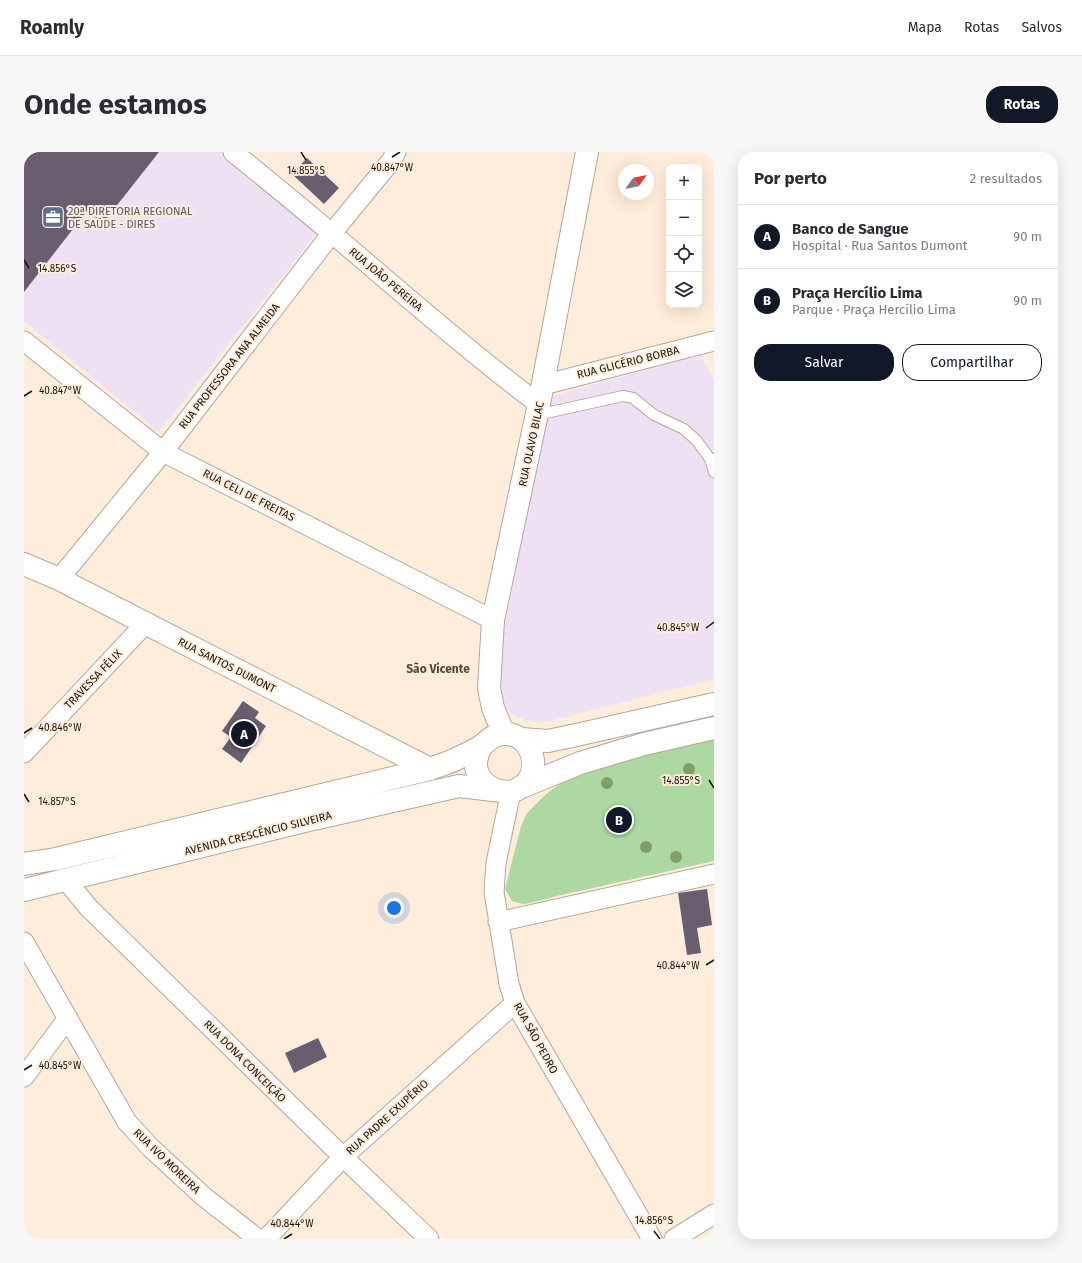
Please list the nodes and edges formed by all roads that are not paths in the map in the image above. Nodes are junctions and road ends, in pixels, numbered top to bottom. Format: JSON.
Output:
{"nodes":[{"id":1,"x":233,"y":152,"type":"edge"},
{"id":2,"x":396,"y":152,"type":"edge"},
{"id":3,"x":587,"y":152,"type":"edge"},
{"id":4,"x":332,"y":233,"type":"junction"},
{"id":5,"x":24,"y":341,"type":"edge"},
{"id":6,"x":714,"y":341,"type":"edge"},
{"id":7,"x":540,"y":401,"type":"junction"},
{"id":8,"x":163,"y":452,"type":"junction"},
{"id":9,"x":712,"y":459,"type":"edge"},
{"id":10,"x":714,"y":472,"type":"edge"},
{"id":11,"x":24,"y":564,"type":"edge"},
{"id":12,"x":59,"y":579,"type":"junction"},
{"id":13,"x":493,"y":620,"type":"junction"},
{"id":14,"x":146,"y":623,"type":"junction"},
{"id":15,"x":714,"y":704,"type":"edge"},
{"id":16,"x":714,"y":728,"type":"edge"},
{"id":17,"x":513,"y":736,"type":"junction"},
{"id":18,"x":481,"y":746,"type":"junction"},
{"id":19,"x":24,"y":753,"type":"edge"},
{"id":20,"x":430,"y":769,"type":"junction"},
{"id":21,"x":508,"y":790,"type":"junction"},
{"id":22,"x":24,"y":864,"type":"edge"},
{"id":23,"x":714,"y":874,"type":"edge"},
{"id":24,"x":66,"y":880,"type":"junction"},
{"id":25,"x":24,"y":890,"type":"edge"},
{"id":26,"x":498,"y":922,"type":"junction"},
{"id":27,"x":24,"y":942,"type":"edge"},
{"id":28,"x":515,"y":1003,"type":"junction"},
{"id":29,"x":68,"y":1018,"type":"junction"},
{"id":30,"x":24,"y":1077,"type":"edge"},
{"id":31,"x":343,"y":1157,"type":"junction"},
{"id":32,"x":714,"y":1214,"type":"edge"},
{"id":33,"x":258,"y":1239,"type":"edge"},
{"id":34,"x":266,"y":1239,"type":"edge"},
{"id":35,"x":429,"y":1239,"type":"edge"},
{"id":36,"x":652,"y":1239,"type":"edge"},
{"id":37,"x":674,"y":1239,"type":"edge"}],
"edges":[{"from":1,"to":4,"type":"street","name":"RUA JOÃO PEREIRA"},
{"from":2,"to":4,"type":"street","name":"RUA PROFESSORA ANA ALMEIDA"},
{"from":3,"to":7,"type":"main road","name":"RUA OLAVO BILAC"},
{"from":4,"to":7,"type":"street","name":"RUA JOÃO PEREIRA"},
{"from":4,"to":8,"type":"street","name":"RUA PROFESSORA ANA ALMEIDA"},
{"from":5,"to":8,"type":"street","name":"RUA CELI DE FREITAS"},
{"from":6,"to":7,"type":"street","name":"RUA GLICÉRIO BORBA"},
{"from":7,"to":9,"type":"lane"},
{"from":7,"to":13,"type":"main road","name":"RUA OLAVO BILAC"},
{"from":8,"to":12,"type":"street","name":"RUA PROFESSORA ANA ALMEIDA"},
{"from":8,"to":13,"type":"street","name":"RUA CELI DE FREITAS"},
{"from":9,"to":10,"type":"lane"},
{"from":11,"to":12,"type":"main road","name":"RUA SANTOS DUMONT"},
{"from":12,"to":14,"type":"main road","name":"RUA SANTOS DUMONT"},
{"from":13,"to":17,"type":"main road","name":"RUA OLAVO BILAC"},
{"from":14,"to":19,"type":"street","name":"TRAVESSA FÉLIX"},
{"from":14,"to":20,"type":"main road","name":"RUA SANTOS DUMONT"},
{"from":15,"to":17,"type":"main road"},
{"from":16,"to":21,"type":"main road"},
{"from":17,"to":18,"type":"main road"},
{"from":17,"to":21,"type":"main road"},
{"from":18,"to":20,"type":"main road","name":"AVENIDA CRESCÊNCIO SILVEIRA"},
{"from":18,"to":21,"type":"main road"},
{"from":20,"to":22,"type":"main road","name":"AVENIDA CRESCÊNCIO SILVEIRA"},
{"from":21,"to":24,"type":"main road","name":"AVENIDA CRESCÊNCIO SILVEIRA"},
{"from":21,"to":26,"type":"street","name":"RUA SÃO PEDRO"},
{"from":23,"to":26,"type":"street"},
{"from":24,"to":25,"type":"main road","name":"AVENIDA CRESCÊNCIO SILVEIRA"},
{"from":24,"to":31,"type":"street","name":"RUA DONA CONCEIÇÃO"},
{"from":26,"to":28,"type":"street","name":"RUA SÃO PEDRO"},
{"from":27,"to":29,"type":"street","name":"RUA IVO MOREIRA"},
{"from":28,"to":31,"type":"street","name":"RUA PADRE EXUPÉRIO"},
{"from":28,"to":36,"type":"street","name":"RUA SÃO PEDRO"},
{"from":29,"to":30,"type":"street"},
{"from":29,"to":33,"type":"street","name":"RUA IVO MOREIRA"},
{"from":31,"to":34,"type":"street","name":"RUA PADRE EXUPÉRIO"},
{"from":31,"to":35,"type":"street","name":"RUA DONA CONCEIÇÃO"},
{"from":32,"to":37,"type":"street"}]}
